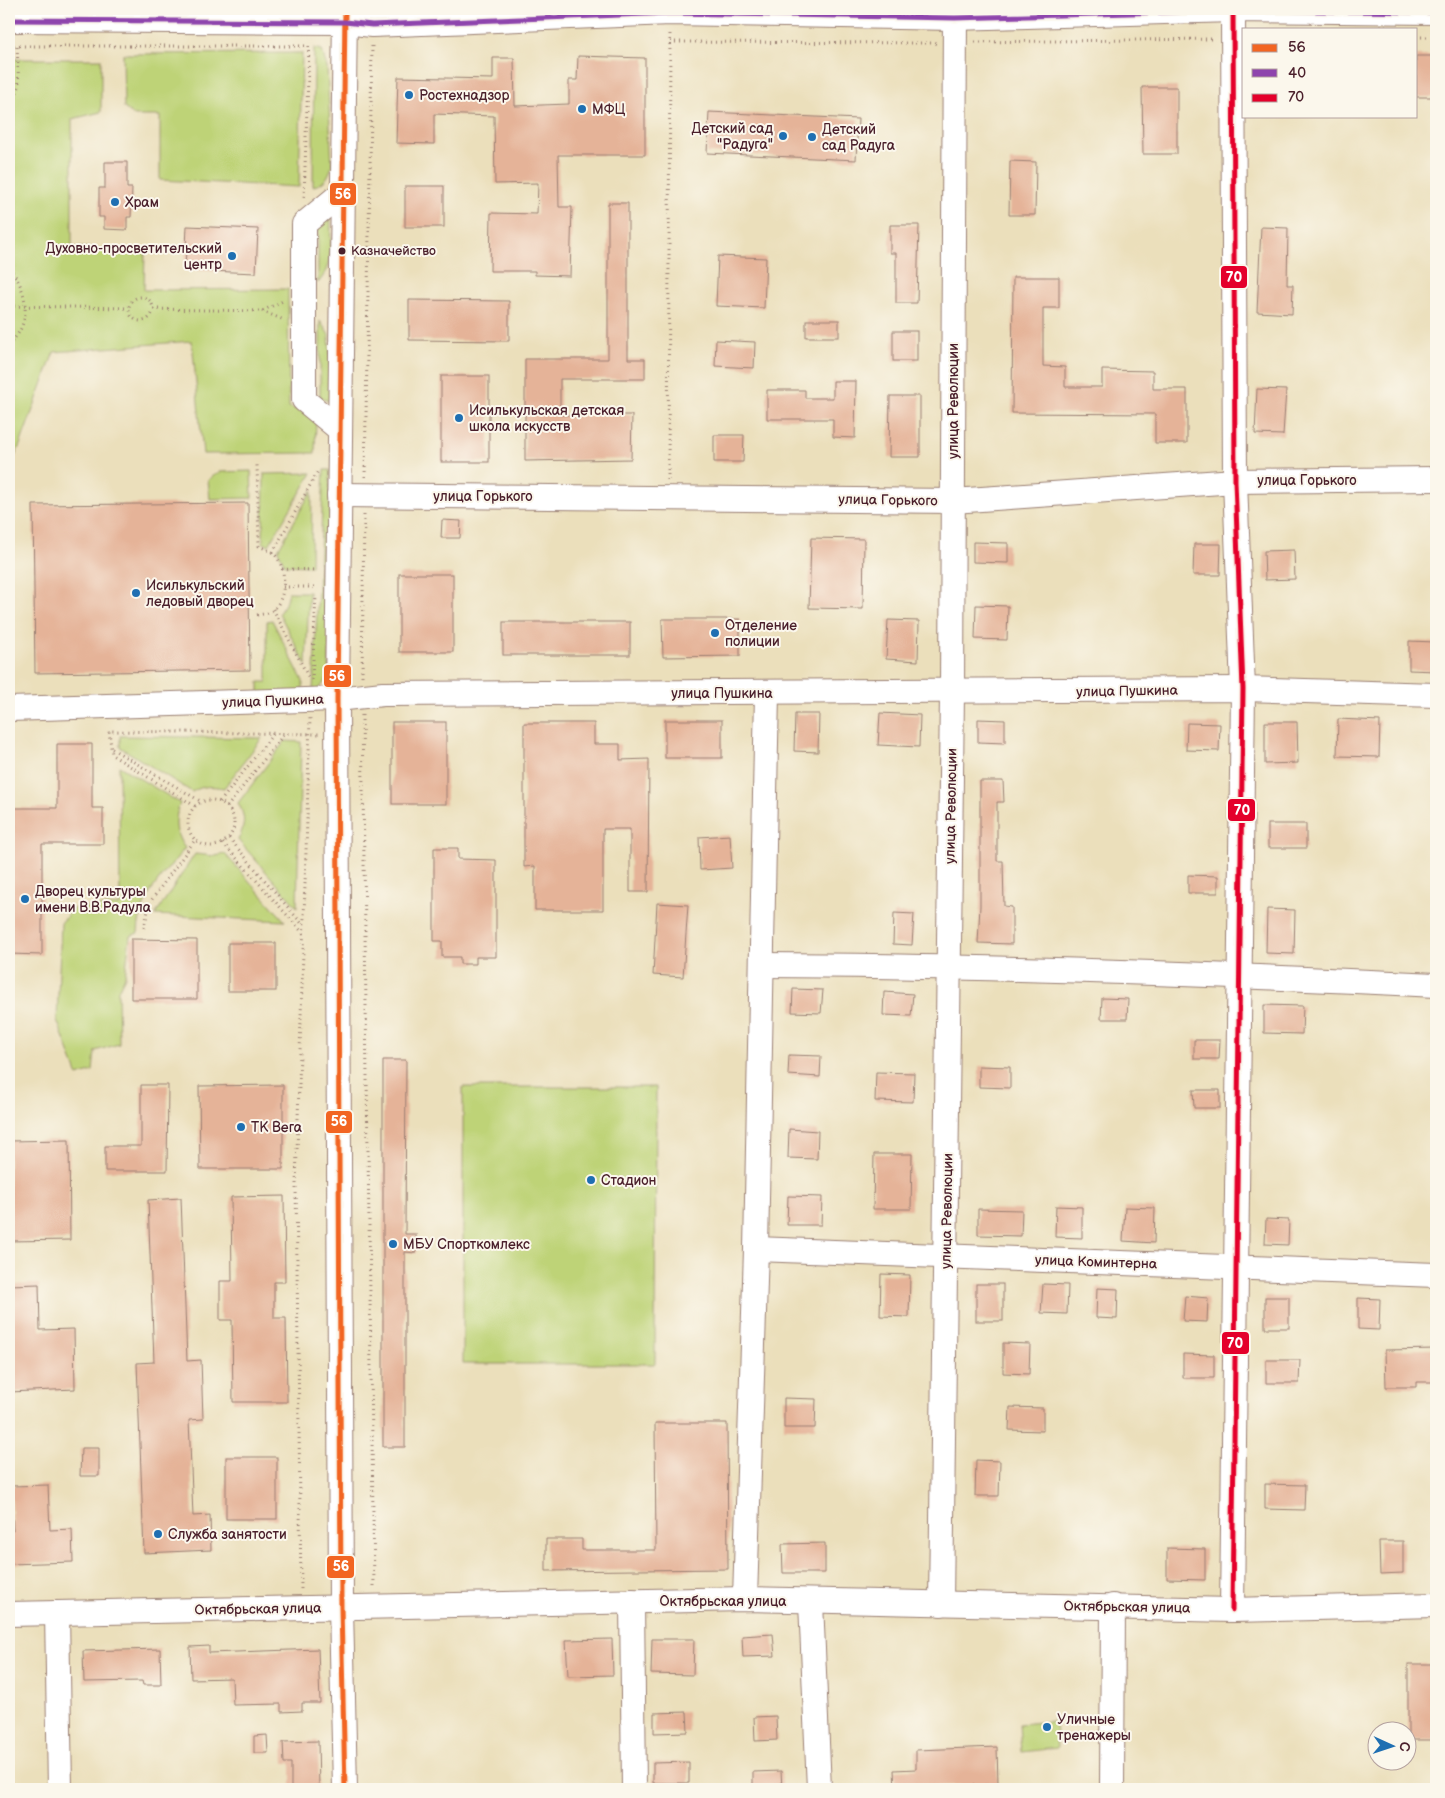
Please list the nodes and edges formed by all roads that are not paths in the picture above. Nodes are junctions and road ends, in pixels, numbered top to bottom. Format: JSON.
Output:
{"nodes":[{"id":1,"x":1233,"y":10,"type":"junction"},
{"id":2,"x":670,"y":11,"type":"edge"},
{"id":3,"x":1436,"y":12,"type":"edge"},
{"id":4,"x":955,"y":14,"type":"edge"},
{"id":5,"x":345,"y":16,"type":"edge"},
{"id":6,"x":9,"y":20,"type":"edge"},
{"id":7,"x":343,"y":192,"type":"junction"},
{"id":8,"x":339,"y":429,"type":"junction"},
{"id":9,"x":1436,"y":479,"type":"edge"},
{"id":10,"x":1235,"y":481,"type":"junction"},
{"id":11,"x":339,"y":495,"type":"junction"},
{"id":12,"x":953,"y":501,"type":"junction"},
{"id":13,"x":1243,"y":689,"type":"junction"},
{"id":14,"x":767,"y":692,"type":"junction"},
{"id":15,"x":952,"y":693,"type":"junction"},
{"id":16,"x":1436,"y":695,"type":"edge"},
{"id":17,"x":337,"y":699,"type":"junction"},
{"id":18,"x":9,"y":709,"type":"edge"},
{"id":19,"x":762,"y":965,"type":"junction"},
{"id":20,"x":950,"y":966,"type":"junction"},
{"id":21,"x":1240,"y":975,"type":"junction"},
{"id":22,"x":1436,"y":985,"type":"edge"},
{"id":23,"x":756,"y":1249,"type":"junction"},
{"id":24,"x":946,"y":1257,"type":"junction"},
{"id":25,"x":1235,"y":1267,"type":"junction"},
{"id":26,"x":1436,"y":1275,"type":"edge"},
{"id":27,"x":745,"y":1599,"type":"junction"},
{"id":28,"x":632,"y":1601,"type":"junction"},
{"id":29,"x":810,"y":1602,"type":"junction"},
{"id":30,"x":941,"y":1604,"type":"junction"},
{"id":31,"x":1436,"y":1605,"type":"edge"},
{"id":32,"x":1113,"y":1606,"type":"junction"},
{"id":33,"x":341,"y":1607,"type":"junction"},
{"id":34,"x":1232,"y":1610,"type":"junction"},
{"id":35,"x":57,"y":1613,"type":"junction"},
{"id":36,"x":9,"y":1614,"type":"edge"},
{"id":37,"x":60,"y":1789,"type":"edge"},
{"id":38,"x":346,"y":1789,"type":"edge"},
{"id":39,"x":634,"y":1789,"type":"edge"},
{"id":40,"x":819,"y":1789,"type":"edge"},
{"id":41,"x":1112,"y":1789,"type":"edge"}],
"edges":[{"from":1,"to":3,"type":"street"},
{"from":1,"to":4,"type":"street"},
{"from":1,"to":10,"type":"street"},
{"from":2,"to":4,"type":"street"},
{"from":2,"to":5,"type":"street"},
{"from":4,"to":12,"type":"street","name":"улица Революции"},
{"from":5,"to":6,"type":"street"},
{"from":5,"to":7,"type":"street"},
{"from":7,"to":8,"type":"street"},
{"from":7,"to":8,"type":"street"},
{"from":8,"to":11,"type":"street"},
{"from":9,"to":10,"type":"street","name":"улица Горького"},
{"from":10,"to":12,"type":"street","name":"улица Горького"},
{"from":10,"to":13,"type":"street"},
{"from":11,"to":12,"type":"street","name":"улица Горького"},
{"from":11,"to":17,"type":"street"},
{"from":12,"to":15,"type":"street","name":"улица Революции"},
{"from":13,"to":15,"type":"street","name":"улица Пушкина"},
{"from":13,"to":16,"type":"street","name":"улица Пушкина"},
{"from":13,"to":21,"type":"street"},
{"from":14,"to":15,"type":"street","name":"улица Пушкина"},
{"from":14,"to":17,"type":"street","name":"улица Пушкина"},
{"from":14,"to":19,"type":"street"},
{"from":15,"to":20,"type":"street","name":"улица Революции"},
{"from":17,"to":18,"type":"street","name":"улица Пушкина"},
{"from":17,"to":33,"type":"street"},
{"from":19,"to":20,"type":"street"},
{"from":19,"to":23,"type":"street"},
{"from":20,"to":21,"type":"street"},
{"from":20,"to":24,"type":"street","name":"улица Революции"},
{"from":21,"to":22,"type":"street"},
{"from":21,"to":25,"type":"street"},
{"from":23,"to":24,"type":"street","name":"улица Коминтерна"},
{"from":23,"to":27,"type":"street"},
{"from":24,"to":25,"type":"street","name":"улица Коминтерна"},
{"from":24,"to":30,"type":"street","name":"улица Революции"},
{"from":25,"to":26,"type":"street","name":"улица Коминтерна"},
{"from":25,"to":34,"type":"street"},
{"from":27,"to":28,"type":"street","name":"Октябрьская улица"},
{"from":27,"to":29,"type":"street","name":"Октябрьская улица"},
{"from":28,"to":33,"type":"street","name":"Октябрьская улица"},
{"from":28,"to":39,"type":"street"},
{"from":29,"to":30,"type":"street","name":"Октябрьская улица"},
{"from":29,"to":40,"type":"street"},
{"from":30,"to":32,"type":"street","name":"Октябрьская улица"},
{"from":31,"to":34,"type":"street","name":"Октябрьская улица"},
{"from":32,"to":34,"type":"street","name":"Октябрьская улица"},
{"from":32,"to":41,"type":"street"},
{"from":33,"to":35,"type":"street","name":"Октябрьская улица"},
{"from":33,"to":38,"type":"street"},
{"from":35,"to":36,"type":"street","name":"Октябрьская улица"},
{"from":35,"to":37,"type":"street"}]}
